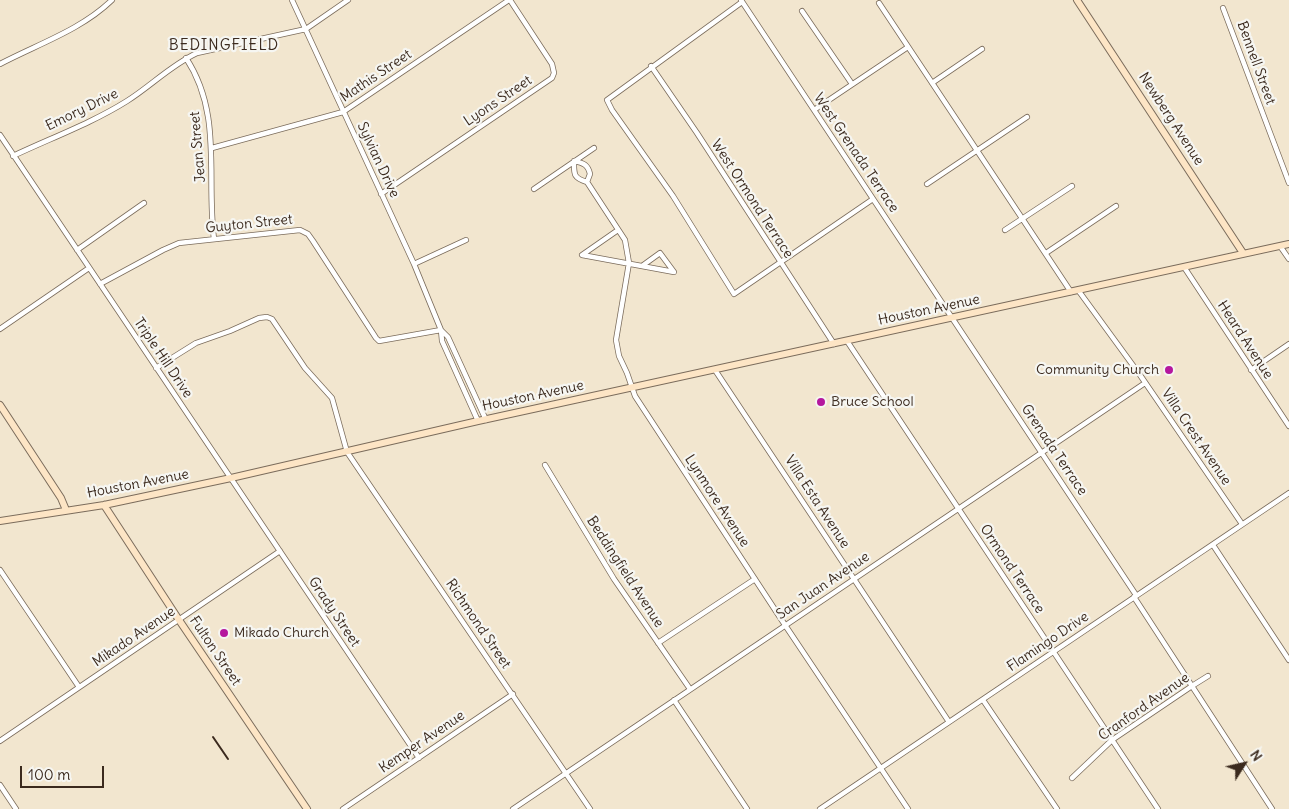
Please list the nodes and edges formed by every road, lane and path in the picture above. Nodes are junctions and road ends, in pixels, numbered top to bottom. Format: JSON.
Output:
{"nodes":[{"id":1,"x":112,"y":0,"type":"edge"},
{"id":2,"x":292,"y":0,"type":"edge"},
{"id":3,"x":348,"y":0,"type":"edge"},
{"id":4,"x":510,"y":0,"type":"edge"},
{"id":5,"x":1077,"y":0,"type":"edge"},
{"id":6,"x":742,"y":1,"type":"edge"},
{"id":7,"x":879,"y":3,"type":"dead end"},
{"id":8,"x":1223,"y":8,"type":"dead end"},
{"id":9,"x":802,"y":11,"type":"dead end"},
{"id":10,"x":306,"y":29,"type":"junction"},
{"id":11,"x":908,"y":47,"type":"junction"},
{"id":12,"x":982,"y":49,"type":"dead end"},
{"id":13,"x":186,"y":58,"type":"junction"},
{"id":14,"x":0,"y":64,"type":"edge"},
{"id":15,"x":651,"y":66,"type":"junction"},
{"id":16,"x":932,"y":83,"type":"junction"},
{"id":17,"x":852,"y":84,"type":"junction"},
{"id":18,"x":814,"y":110,"type":"junction"},
{"id":19,"x":343,"y":112,"type":"junction"},
{"id":20,"x":1027,"y":117,"type":"dead end"},
{"id":21,"x":0,"y":136,"type":"edge"},
{"id":22,"x":212,"y":148,"type":"junction"},
{"id":23,"x":594,"y":148,"type":"dead end"},
{"id":24,"x":978,"y":151,"type":"junction"},
{"id":25,"x":13,"y":156,"type":"junction"},
{"id":26,"x":574,"y":161,"type":"junction"},
{"id":27,"x":587,"y":182,"type":"junction"},
{"id":28,"x":1289,"y":183,"type":"edge"},
{"id":29,"x":927,"y":184,"type":"dead end"},
{"id":30,"x":1072,"y":186,"type":"dead end"},
{"id":31,"x":534,"y":189,"type":"dead end"},
{"id":32,"x":381,"y":194,"type":"junction"},
{"id":33,"x":873,"y":199,"type":"junction"},
{"id":34,"x":144,"y":203,"type":"dead end"},
{"id":35,"x":1116,"y":206,"type":"dead end"},
{"id":36,"x":1022,"y":218,"type":"junction"},
{"id":37,"x":618,"y":230,"type":"junction"},
{"id":38,"x":1005,"y":230,"type":"dead end"},
{"id":39,"x":214,"y":239,"type":"junction"},
{"id":40,"x":466,"y":240,"type":"dead end"},
{"id":41,"x":1289,"y":244,"type":"edge"},
{"id":42,"x":1280,"y":246,"type":"junction"},
{"id":43,"x":77,"y":250,"type":"junction"},
{"id":44,"x":1046,"y":252,"type":"junction"},
{"id":45,"x":1243,"y":253,"type":"junction"},
{"id":46,"x":1289,"y":258,"type":"edge"},
{"id":47,"x":780,"y":262,"type":"junction"},
{"id":48,"x":629,"y":263,"type":"junction"},
{"id":49,"x":414,"y":264,"type":"junction"},
{"id":50,"x":642,"y":266,"type":"junction"},
{"id":51,"x":1183,"y":266,"type":"junction"},
{"id":52,"x":89,"y":268,"type":"junction"},
{"id":53,"x":100,"y":284,"type":"junction"},
{"id":54,"x":1075,"y":291,"type":"junction"},
{"id":55,"x":952,"y":318,"type":"junction"},
{"id":56,"x":0,"y":330,"type":"edge"},
{"id":57,"x":441,"y":330,"type":"junction"},
{"id":58,"x":847,"y":341,"type":"junction"},
{"id":59,"x":834,"y":344,"type":"junction"},
{"id":60,"x":1289,"y":344,"type":"edge"},
{"id":61,"x":156,"y":368,"type":"junction"},
{"id":62,"x":715,"y":370,"type":"junction"},
{"id":63,"x":1251,"y":370,"type":"junction"},
{"id":64,"x":1145,"y":382,"type":"junction"},
{"id":65,"x":633,"y":387,"type":"junction"},
{"id":66,"x":0,"y":405,"type":"edge"},
{"id":67,"x":486,"y":420,"type":"junction"},
{"id":68,"x":478,"y":421,"type":"junction"},
{"id":69,"x":1289,"y":426,"type":"edge"},
{"id":70,"x":347,"y":452,"type":"junction"},
{"id":71,"x":1041,"y":453,"type":"junction"},
{"id":72,"x":545,"y":465,"type":"dead end"},
{"id":73,"x":230,"y":478,"type":"junction"},
{"id":74,"x":1289,"y":493,"type":"edge"},
{"id":75,"x":104,"y":505,"type":"junction"},
{"id":76,"x":958,"y":509,"type":"junction"},
{"id":77,"x":66,"y":510,"type":"junction"},
{"id":78,"x":0,"y":521,"type":"edge"},
{"id":79,"x":1242,"y":524,"type":"junction"},
{"id":80,"x":1213,"y":545,"type":"junction"},
{"id":81,"x":280,"y":551,"type":"junction"},
{"id":82,"x":0,"y":570,"type":"edge"},
{"id":83,"x":755,"y":579,"type":"junction"},
{"id":84,"x":854,"y":579,"type":"junction"},
{"id":85,"x":1135,"y":596,"type":"junction"},
{"id":86,"x":179,"y":620,"type":"junction"},
{"id":87,"x":785,"y":625,"type":"junction"},
{"id":88,"x":658,"y":643,"type":"junction"},
{"id":89,"x":1054,"y":652,"type":"junction"},
{"id":90,"x":1289,"y":660,"type":"edge"},
{"id":91,"x":1208,"y":676,"type":"dead end"},
{"id":92,"x":1192,"y":686,"type":"junction"},
{"id":93,"x":79,"y":687,"type":"junction"},
{"id":94,"x":690,"y":689,"type":"junction"},
{"id":95,"x":513,"y":694,"type":"junction"},
{"id":96,"x":674,"y":700,"type":"junction"},
{"id":97,"x":983,"y":700,"type":"junction"},
{"id":98,"x":949,"y":722,"type":"junction"},
{"id":99,"x":1112,"y":740,"type":"junction"},
{"id":100,"x":0,"y":741,"type":"edge"},
{"id":101,"x":419,"y":758,"type":"junction"},
{"id":102,"x":881,"y":768,"type":"junction"},
{"id":103,"x":566,"y":773,"type":"junction"},
{"id":104,"x":1072,"y":778,"type":"dead end"},
{"id":105,"x":0,"y":785,"type":"edge"},
{"id":106,"x":16,"y":809,"type":"edge"},
{"id":107,"x":307,"y":809,"type":"edge"},
{"id":108,"x":343,"y":809,"type":"edge"},
{"id":109,"x":514,"y":809,"type":"edge"},
{"id":110,"x":590,"y":809,"type":"edge"},
{"id":111,"x":747,"y":809,"type":"edge"},
{"id":112,"x":820,"y":809,"type":"edge"},
{"id":113,"x":908,"y":809,"type":"edge"},
{"id":114,"x":1057,"y":809,"type":"edge"},
{"id":115,"x":1158,"y":809,"type":"edge"},
{"id":116,"x":1272,"y":809,"type":"edge"}],
"edges":[{"from":1,"to":14,"type":"street"},
{"from":2,"to":10,"type":"street","name":"Sylvian Drive"},
{"from":3,"to":10,"type":"street","name":"Emory Drive"},
{"from":4,"to":19,"type":"street","name":"Mathis Street"},
{"from":4,"to":32,"type":"street","name":"Lyons Street"},
{"from":5,"to":45,"type":"street","name":"Newberg Avenue"},
{"from":6,"to":15,"type":"street"},
{"from":6,"to":18,"type":"street","name":"West Grenada Terrace"},
{"from":7,"to":11,"type":"street"},
{"from":8,"to":28,"type":"street","name":"Bennell Street"},
{"from":9,"to":17,"type":"street"},
{"from":10,"to":13,"type":"street","name":"Emory Drive"},
{"from":10,"to":19,"type":"street","name":"Sylvian Drive"},
{"from":11,"to":16,"type":"street"},
{"from":11,"to":17,"type":"street"},
{"from":12,"to":16,"type":"street"},
{"from":13,"to":22,"type":"street","name":"Jean Street"},
{"from":13,"to":25,"type":"street","name":"Emory Drive"},
{"from":15,"to":47,"type":"street","name":"West Ormond Terrace"},
{"from":15,"to":47,"type":"street"},
{"from":16,"to":24,"type":"street"},
{"from":17,"to":18,"type":"street"},
{"from":18,"to":33,"type":"street","name":"West Grenada Terrace"},
{"from":19,"to":22,"type":"street","name":"Mathis Street"},
{"from":19,"to":32,"type":"street","name":"Sylvian Drive"},
{"from":20,"to":24,"type":"street"},
{"from":21,"to":25,"type":"street","name":"Triple Hill Drive"},
{"from":22,"to":39,"type":"street","name":"Jean Street"},
{"from":23,"to":26,"type":"street"},
{"from":24,"to":29,"type":"street"},
{"from":24,"to":36,"type":"street"},
{"from":25,"to":43,"type":"street","name":"Triple Hill Drive"},
{"from":26,"to":27,"type":"street","name":"Lynmore Avenue"},
{"from":26,"to":27,"type":"street","name":"Lynmore Avenue"},
{"from":26,"to":31,"type":"street"},
{"from":27,"to":37,"type":"street","name":"Lynmore Avenue"},
{"from":30,"to":36,"type":"street"},
{"from":32,"to":49,"type":"street","name":"Sylvian Drive"},
{"from":33,"to":47,"type":"street"},
{"from":33,"to":55,"type":"street","name":"West Grenada Terrace"},
{"from":34,"to":43,"type":"street"},
{"from":35,"to":44,"type":"street"},
{"from":36,"to":38,"type":"street"},
{"from":36,"to":44,"type":"street"},
{"from":37,"to":48,"type":"street","name":"Lynmore Avenue"},
{"from":37,"to":48,"type":"street"},
{"from":39,"to":53,"type":"street","name":"Guyton Street"},
{"from":39,"to":57,"type":"street","name":"Guyton Street"},
{"from":40,"to":49,"type":"street"},
{"from":41,"to":42,"type":"street","name":"Houston Avenue"},
{"from":42,"to":45,"type":"street","name":"Houston Avenue"},
{"from":42,"to":46,"type":"street"},
{"from":43,"to":52,"type":"street","name":"Triple Hill Drive"},
{"from":44,"to":54,"type":"street"},
{"from":45,"to":51,"type":"street","name":"Houston Avenue"},
{"from":47,"to":59,"type":"street","name":"West Ormond Terrace"},
{"from":48,"to":50,"type":"street"},
{"from":48,"to":65,"type":"street","name":"Lynmore Avenue"},
{"from":49,"to":57,"type":"street","name":"Sylvian Drive"},
{"from":50,"to":50,"type":"street"},
{"from":51,"to":54,"type":"street","name":"Houston Avenue"},
{"from":51,"to":63,"type":"street","name":"Heard Avenue"},
{"from":52,"to":53,"type":"street","name":"Triple Hill Drive"},
{"from":52,"to":56,"type":"street"},
{"from":53,"to":61,"type":"street","name":"Triple Hill Drive"},
{"from":54,"to":55,"type":"street","name":"Houston Avenue"},
{"from":54,"to":64,"type":"street","name":"Villa Crest Avenue"},
{"from":55,"to":58,"type":"street","name":"Houston Avenue"},
{"from":55,"to":71,"type":"street","name":"Grenada Terrace"},
{"from":57,"to":67,"type":"street","name":"Sylvian Drive"},
{"from":57,"to":68,"type":"street","name":"Sylvian Drive"},
{"from":58,"to":59,"type":"street","name":"Houston Avenue"},
{"from":58,"to":76,"type":"street","name":"Ormond Terrace"},
{"from":59,"to":62,"type":"street","name":"Houston Avenue"},
{"from":60,"to":63,"type":"street"},
{"from":61,"to":70,"type":"street","name":"Richmond Street"},
{"from":61,"to":73,"type":"street","name":"Triple Hill Drive"},
{"from":62,"to":65,"type":"street","name":"Houston Avenue"},
{"from":62,"to":84,"type":"street","name":"Villa Esta Avenue"},
{"from":63,"to":69,"type":"street","name":"Heard Avenue"},
{"from":64,"to":71,"type":"street","name":"San Juan Avenue"},
{"from":64,"to":79,"type":"street","name":"Villa Crest Avenue"},
{"from":65,"to":67,"type":"street","name":"Houston Avenue"},
{"from":65,"to":83,"type":"street","name":"Lynmore Avenue"},
{"from":66,"to":77,"type":"street"},
{"from":67,"to":68,"type":"street","name":"Houston Avenue"},
{"from":68,"to":70,"type":"street","name":"Houston Avenue"},
{"from":70,"to":73,"type":"street","name":"Houston Avenue"},
{"from":70,"to":95,"type":"street","name":"Richmond Street"},
{"from":71,"to":76,"type":"street","name":"San Juan Avenue"},
{"from":71,"to":85,"type":"street","name":"Grenada Terrace"},
{"from":72,"to":88,"type":"street","name":"Beddingfield Avenue"},
{"from":73,"to":75,"type":"street","name":"Houston Avenue"},
{"from":73,"to":81,"type":"street","name":"Grady Street"},
{"from":74,"to":79,"type":"street","name":"Flamingo Drive"},
{"from":75,"to":77,"type":"street","name":"Houston Avenue"},
{"from":75,"to":86,"type":"street","name":"Fulton Street"},
{"from":76,"to":84,"type":"street","name":"San Juan Avenue"},
{"from":76,"to":89,"type":"street","name":"Ormond Terrace"},
{"from":77,"to":78,"type":"street","name":"Houston Avenue"},
{"from":79,"to":80,"type":"street","name":"Flamingo Drive"},
{"from":80,"to":85,"type":"street","name":"Flamingo Drive"},
{"from":80,"to":90,"type":"street"},
{"from":81,"to":86,"type":"street","name":"Mikado Avenue"},
{"from":81,"to":101,"type":"street","name":"Grady Street"},
{"from":82,"to":93,"type":"street"},
{"from":83,"to":87,"type":"street","name":"Lynmore Avenue"},
{"from":83,"to":88,"type":"street"},
{"from":84,"to":87,"type":"street","name":"San Juan Avenue"},
{"from":84,"to":98,"type":"street","name":"Villa Esta Avenue"},
{"from":85,"to":89,"type":"street","name":"Flamingo Drive"},
{"from":85,"to":92,"type":"street","name":"Grenada Terrace"},
{"from":86,"to":93,"type":"street","name":"Mikado Avenue"},
{"from":86,"to":107,"type":"street","name":"Fulton Street"},
{"from":87,"to":94,"type":"street","name":"San Juan Avenue"},
{"from":87,"to":102,"type":"street","name":"Lynmore Avenue"},
{"from":88,"to":94,"type":"street","name":"Beddingfield Avenue"},
{"from":89,"to":97,"type":"street","name":"Flamingo Drive"},
{"from":89,"to":99,"type":"street","name":"Ormond Terrace"},
{"from":91,"to":92,"type":"street","name":"Cranford Avenue"},
{"from":92,"to":99,"type":"street","name":"Cranford Avenue"},
{"from":92,"to":116,"type":"street","name":"Grenada Terrace"},
{"from":93,"to":100,"type":"street","name":"Mikado Avenue"},
{"from":94,"to":96,"type":"street","name":"San Juan Avenue"},
{"from":95,"to":101,"type":"street","name":"Kemper Avenue"},
{"from":95,"to":103,"type":"street","name":"Richmond Street"},
{"from":96,"to":103,"type":"street","name":"San Juan Avenue"},
{"from":96,"to":111,"type":"street"},
{"from":97,"to":98,"type":"street","name":"Flamingo Drive"},
{"from":97,"to":114,"type":"street"},
{"from":98,"to":102,"type":"street","name":"Flamingo Drive"},
{"from":99,"to":104,"type":"street","name":"Cranford Avenue"},
{"from":99,"to":115,"type":"street","name":"Ormond Terrace"},
{"from":101,"to":108,"type":"street","name":"Kemper Avenue"},
{"from":102,"to":112,"type":"street","name":"Flamingo Drive"},
{"from":102,"to":113,"type":"street","name":"Lynmore Avenue"},
{"from":103,"to":109,"type":"street","name":"San Juan Avenue"},
{"from":103,"to":110,"type":"street","name":"Richmond Street"},
{"from":105,"to":106,"type":"street"}]}
